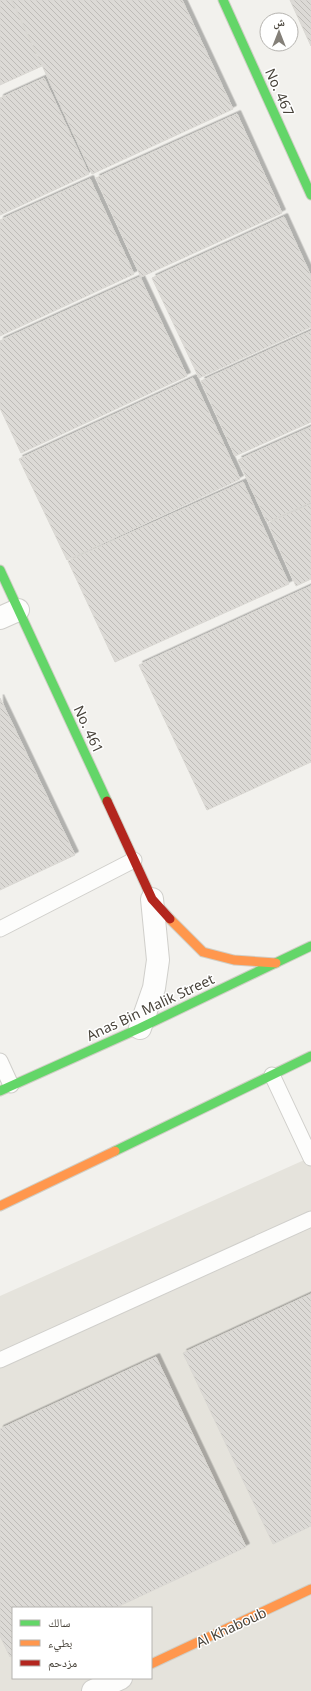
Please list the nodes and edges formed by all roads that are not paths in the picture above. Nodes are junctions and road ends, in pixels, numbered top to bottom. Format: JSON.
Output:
{"nodes":[{"id":1,"x":223,"y":0,"type":"edge"},
{"id":2,"x":311,"y":195,"type":"edge"},
{"id":3,"x":0,"y":570,"type":"edge"},
{"id":4,"x":9,"y":614,"type":"edge"},
{"id":5,"x":134,"y":860,"type":"junction"},
{"id":6,"x":152,"y":900,"type":"junction"},
{"id":7,"x":0,"y":929,"type":"edge"},
{"id":8,"x":311,"y":946,"type":"edge"},
{"id":9,"x":276,"y":963,"type":"junction"},
{"id":10,"x":140,"y":1028,"type":"junction"},
{"id":11,"x":311,"y":1056,"type":"edge"},
{"id":12,"x":0,"y":1061,"type":"edge"},
{"id":13,"x":272,"y":1075,"type":"junction"},
{"id":14,"x":5,"y":1088,"type":"edge"},
{"id":15,"x":311,"y":1158,"type":"edge"},
{"id":16,"x":1,"y":1204,"type":"edge"},
{"id":17,"x":311,"y":1219,"type":"edge"},
{"id":18,"x":0,"y":1360,"type":"edge"},
{"id":19,"x":311,"y":1590,"type":"edge"},
{"id":20,"x":152,"y":1664,"type":"edge"},
{"id":21,"x":119,"y":1679,"type":"edge"},
{"id":22,"x":93,"y":1691,"type":"edge"}],
"edges":[{"from":1,"to":2,"type":"street","name":"No. 467"},
{"from":3,"to":4,"type":"street","name":"No. 461"},
{"from":4,"to":5,"type":"street","name":"No. 461"},
{"from":5,"to":6,"type":"street","name":"No. 461"},
{"from":5,"to":7,"type":"lane"},
{"from":6,"to":9,"type":"street","name":"No. 461"},
{"from":6,"to":10,"type":"street"},
{"from":8,"to":9,"type":"street","name":"Anas Bin Malik Street"},
{"from":9,"to":10,"type":"street","name":"Anas Bin Malik Street"},
{"from":10,"to":14,"type":"street","name":"Anas Bin Malik Street"},
{"from":11,"to":13,"type":"street"},
{"from":12,"to":14,"type":"lane"},
{"from":13,"to":15,"type":"lane"},
{"from":13,"to":16,"type":"street"},
{"from":17,"to":18,"type":"lane"},
{"from":19,"to":20,"type":"street","name":"Al Khaboub"},
{"from":21,"to":22,"type":"street"}]}
